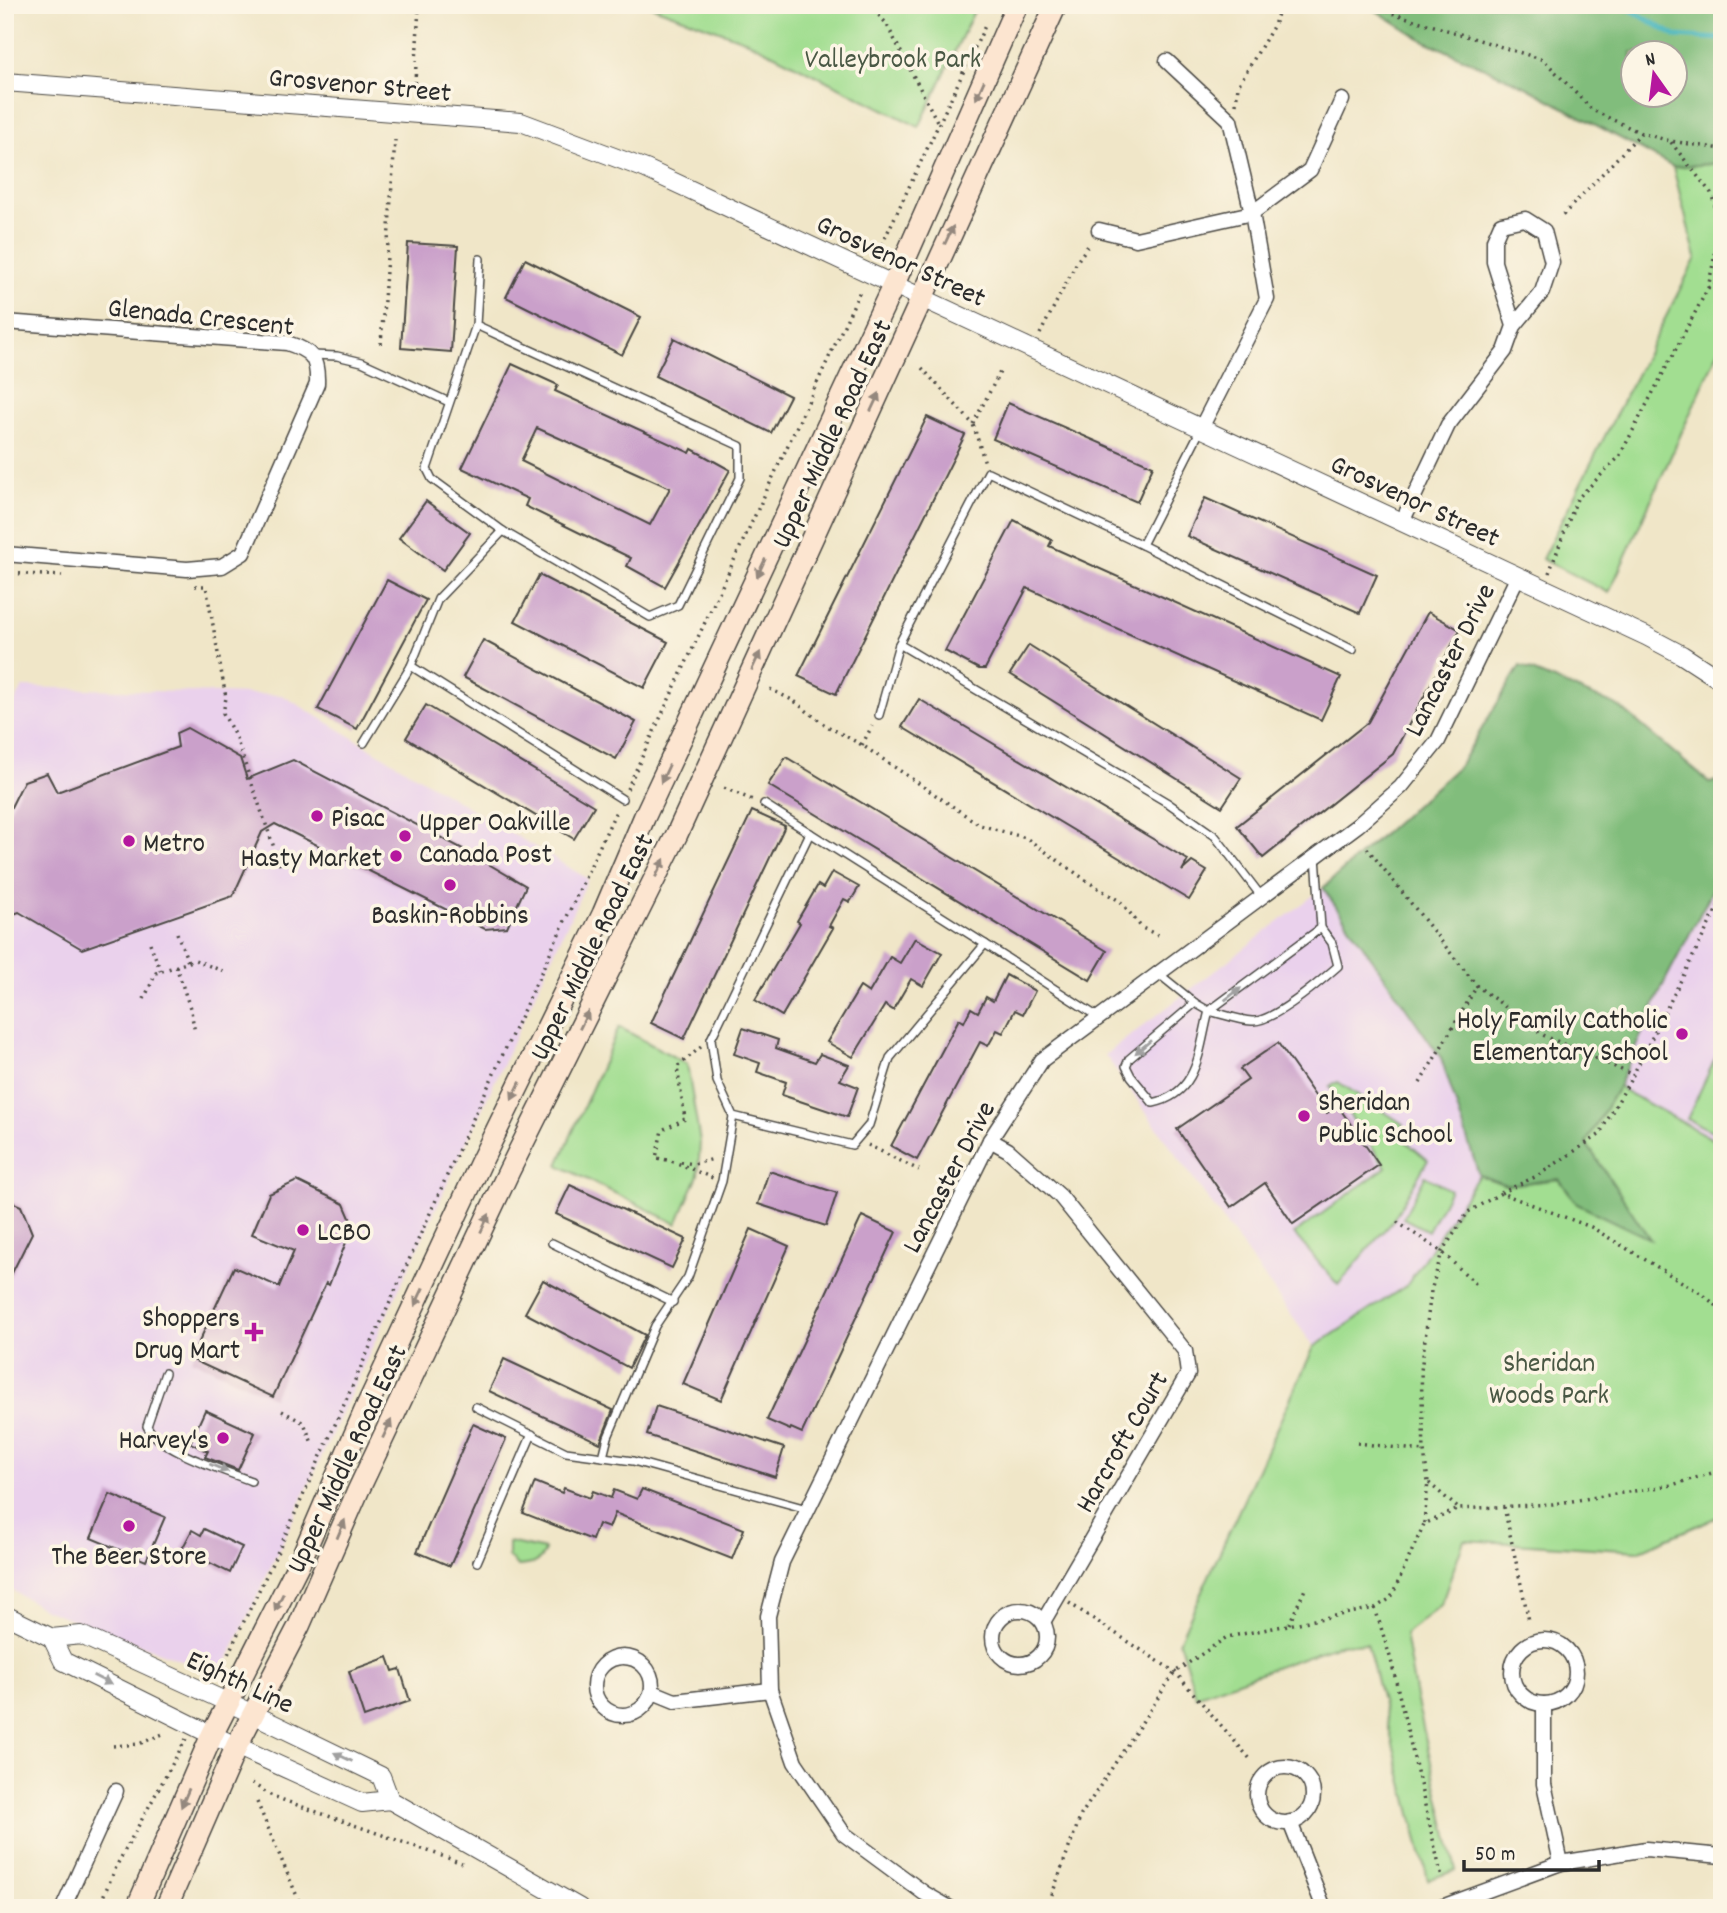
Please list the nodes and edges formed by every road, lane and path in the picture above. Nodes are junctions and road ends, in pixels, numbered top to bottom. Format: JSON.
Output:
{"nodes":[{"id":1,"x":419,"y":5,"type":"edge"},
{"id":2,"x":869,"y":5,"type":"edge"},
{"id":3,"x":1017,"y":5,"type":"edge"},
{"id":4,"x":1056,"y":5,"type":"edge"},
{"id":5,"x":1281,"y":5,"type":"edge"},
{"id":6,"x":1366,"y":5,"type":"edge"},
{"id":7,"x":989,"y":17,"type":"dead end"},
{"id":8,"x":1167,"y":61,"type":"dead end"},
{"id":9,"x":5,"y":82,"type":"edge"},
{"id":10,"x":415,"y":83,"type":"dead end"},
{"id":11,"x":1342,"y":100,"type":"dead end"},
{"id":12,"x":1236,"y":111,"type":"dead end"},
{"id":13,"x":939,"y":125,"type":"junction"},
{"id":14,"x":1641,"y":134,"type":"junction"},
{"id":15,"x":395,"y":140,"type":"dead end"},
{"id":16,"x":1670,"y":141,"type":"junction"},
{"id":17,"x":1722,"y":149,"type":"edge"},
{"id":18,"x":1252,"y":213,"type":"junction"},
{"id":19,"x":1563,"y":215,"type":"dead end"},
{"id":20,"x":1099,"y":230,"type":"joint"},
{"id":21,"x":1714,"y":251,"type":"junction"},
{"id":22,"x":1722,"y":258,"type":"edge"},
{"id":23,"x":480,"y":259,"type":"dead end"},
{"id":24,"x":869,"y":273,"type":"junction"},
{"id":25,"x":1722,"y":280,"type":"edge"},
{"id":26,"x":894,"y":284,"type":"junction"},
{"id":27,"x":1708,"y":288,"type":"junction"},
{"id":28,"x":921,"y":297,"type":"junction"},
{"id":29,"x":5,"y":322,"type":"edge"},
{"id":30,"x":476,"y":325,"type":"junction"},
{"id":31,"x":1514,"y":326,"type":"junction"},
{"id":32,"x":381,"y":344,"type":"dead end"},
{"id":33,"x":1033,"y":349,"type":"junction"},
{"id":34,"x":312,"y":355,"type":"junction"},
{"id":35,"x":922,"y":368,"type":"dead end"},
{"id":36,"x":1001,"y":370,"type":"dead end"},
{"id":37,"x":449,"y":402,"type":"junction"},
{"id":38,"x":973,"y":424,"type":"junction"},
{"id":39,"x":1201,"y":428,"type":"junction"},
{"id":40,"x":988,"y":472,"type":"junction"},
{"id":41,"x":1402,"y":522,"type":"junction"},
{"id":42,"x":503,"y":531,"type":"junction"},
{"id":43,"x":1142,"y":545,"type":"junction"},
{"id":44,"x":5,"y":554,"type":"edge"},
{"id":45,"x":1518,"y":576,"type":"junction"},
{"id":46,"x":206,"y":586,"type":"dead end"},
{"id":47,"x":1543,"y":588,"type":"junction"},
{"id":48,"x":900,"y":644,"type":"junction"},
{"id":49,"x":1353,"y":650,"type":"dead end"},
{"id":50,"x":411,"y":666,"type":"junction"},
{"id":51,"x":1722,"y":681,"type":"edge"},
{"id":52,"x":769,"y":690,"type":"dead end"},
{"id":53,"x":879,"y":715,"type":"joint"},
{"id":54,"x":364,"y":743,"type":"dead end"},
{"id":55,"x":862,"y":745,"type":"junction"},
{"id":56,"x":724,"y":788,"type":"dead end"},
{"id":57,"x":622,"y":799,"type":"junction"},
{"id":58,"x":764,"y":804,"type":"joint"},
{"id":59,"x":810,"y":833,"type":"junction"},
{"id":60,"x":1367,"y":848,"type":"dead end"},
{"id":61,"x":1316,"y":856,"type":"junction"},
{"id":62,"x":280,"y":865,"type":"dead end"},
{"id":63,"x":1261,"y":897,"type":"junction"},
{"id":64,"x":1722,"y":899,"type":"edge"},
{"id":65,"x":1321,"y":928,"type":"junction"},
{"id":66,"x":177,"y":933,"type":"dead end"},
{"id":67,"x":1160,"y":936,"type":"dead end"},
{"id":68,"x":150,"y":943,"type":"dead end"},
{"id":69,"x":985,"y":944,"type":"junction"},
{"id":70,"x":188,"y":962,"type":"junction"},
{"id":71,"x":176,"y":966,"type":"junction"},
{"id":72,"x":161,"y":972,"type":"junction"},
{"id":73,"x":225,"y":972,"type":"dead end"},
{"id":74,"x":1158,"y":973,"type":"junction"},
{"id":75,"x":1477,"y":986,"type":"junction"},
{"id":76,"x":144,"y":999,"type":"dead end"},
{"id":77,"x":1195,"y":1003,"type":"junction"},
{"id":78,"x":1209,"y":1011,"type":"junction"},
{"id":79,"x":1099,"y":1018,"type":"junction"},
{"id":80,"x":195,"y":1033,"type":"dead end"},
{"id":81,"x":711,"y":1039,"type":"junction"},
{"id":82,"x":1633,"y":1075,"type":"junction"},
{"id":83,"x":1420,"y":1083,"type":"dead end"},
{"id":84,"x":733,"y":1116,"type":"junction"},
{"id":85,"x":858,"y":1139,"type":"junction"},
{"id":86,"x":990,"y":1140,"type":"junction"},
{"id":87,"x":726,"y":1157,"type":"junction"},
{"id":88,"x":679,"y":1161,"type":"junction"},
{"id":89,"x":919,"y":1170,"type":"dead end"},
{"id":90,"x":722,"y":1181,"type":"junction"},
{"id":91,"x":1502,"y":1193,"type":"junction"},
{"id":92,"x":1397,"y":1222,"type":"dead end"},
{"id":93,"x":552,"y":1243,"type":"dead end"},
{"id":94,"x":1442,"y":1252,"type":"junction"},
{"id":95,"x":1477,"y":1284,"type":"dead end"},
{"id":96,"x":673,"y":1302,"type":"junction"},
{"id":97,"x":1722,"y":1310,"type":"edge"},
{"id":98,"x":165,"y":1373,"type":"dead end"},
{"id":99,"x":476,"y":1407,"type":"dead end"},
{"id":100,"x":282,"y":1411,"type":"dead end"},
{"id":101,"x":532,"y":1434,"type":"junction"},
{"id":102,"x":312,"y":1443,"type":"dead end"},
{"id":103,"x":1357,"y":1443,"type":"dead end"},
{"id":104,"x":1424,"y":1451,"type":"junction"},
{"id":105,"x":603,"y":1457,"type":"junction"},
{"id":106,"x":1722,"y":1470,"type":"edge"},
{"id":107,"x":251,"y":1481,"type":"dead end"},
{"id":108,"x":1428,"y":1482,"type":"junction"},
{"id":109,"x":1504,"y":1507,"type":"junction"},
{"id":110,"x":807,"y":1508,"type":"junction"},
{"id":111,"x":1459,"y":1509,"type":"junction"},
{"id":112,"x":1424,"y":1524,"type":"junction"},
{"id":113,"x":477,"y":1562,"type":"dead end"},
{"id":114,"x":1306,"y":1587,"type":"dead end"},
{"id":115,"x":1067,"y":1601,"type":"dead end"},
{"id":116,"x":1375,"y":1608,"type":"junction"},
{"id":117,"x":5,"y":1615,"type":"edge"},
{"id":118,"x":1529,"y":1621,"type":"dead end"},
{"id":119,"x":1043,"y":1622,"type":"dead end"},
{"id":120,"x":1289,"y":1624,"type":"junction"},
{"id":121,"x":52,"y":1638,"type":"junction"},
{"id":122,"x":1175,"y":1672,"type":"junction"},
{"id":123,"x":770,"y":1690,"type":"junction"},
{"id":124,"x":653,"y":1692,"type":"junction"},
{"id":125,"x":218,"y":1699,"type":"junction"},
{"id":126,"x":1544,"y":1704,"type":"junction"},
{"id":127,"x":253,"y":1714,"type":"junction"},
{"id":128,"x":202,"y":1730,"type":"junction"},
{"id":129,"x":165,"y":1734,"type":"dead end"},
{"id":130,"x":237,"y":1745,"type":"junction"},
{"id":131,"x":113,"y":1746,"type":"dead end"},
{"id":132,"x":1251,"y":1760,"type":"dead end"},
{"id":133,"x":252,"y":1783,"type":"dead end"},
{"id":134,"x":116,"y":1791,"type":"dead end"},
{"id":135,"x":390,"y":1800,"type":"junction"},
{"id":136,"x":257,"y":1801,"type":"dead end"},
{"id":137,"x":1290,"y":1822,"type":"dead end"},
{"id":138,"x":1722,"y":1856,"type":"edge"},
{"id":139,"x":1561,"y":1863,"type":"junction"},
{"id":140,"x":464,"y":1864,"type":"dead end"},
{"id":141,"x":1442,"y":1878,"type":"dead end"},
{"id":142,"x":1447,"y":1906,"type":"edge"},
{"id":143,"x":63,"y":1908,"type":"edge"},
{"id":144,"x":98,"y":1908,"type":"edge"},
{"id":145,"x":142,"y":1908,"type":"edge"},
{"id":146,"x":166,"y":1908,"type":"edge"},
{"id":147,"x":302,"y":1908,"type":"edge"},
{"id":148,"x":580,"y":1908,"type":"edge"},
{"id":149,"x":950,"y":1908,"type":"edge"},
{"id":150,"x":1047,"y":1908,"type":"edge"},
{"id":151,"x":1324,"y":1908,"type":"edge"}],
"edges":[{"from":1,"to":10,"type":"path"},
{"from":2,"to":13,"type":"path"},
{"from":3,"to":26,"type":"main road","name":"Upper Middle Road East","one_way":true},
{"from":28,"to":4,"type":"main road","name":"Upper Middle Road East","one_way":true},
{"from":5,"to":12,"type":"path"},
{"from":6,"to":14,"type":"path"},
{"from":7,"to":13,"type":"path"},
{"from":8,"to":18,"type":"street"},
{"from":9,"to":24,"type":"street","name":"Grosvenor Street"},
{"from":11,"to":18,"type":"street"},
{"from":13,"to":24,"type":"path"},
{"from":14,"to":16,"type":"path"},
{"from":14,"to":19,"type":"path"},
{"from":15,"to":32,"type":"path"},
{"from":16,"to":17,"type":"path"},
{"from":16,"to":21,"type":"path"},
{"from":18,"to":20,"type":"street"},
{"from":18,"to":39,"type":"street"},
{"from":20,"to":33,"type":"path"},
{"from":21,"to":22,"type":"path"},
{"from":21,"to":27,"type":"path"},
{"from":23,"to":30,"type":"lane"},
{"from":24,"to":26,"type":"street","name":"Grosvenor Street"},
{"from":24,"to":57,"type":"path"},
{"from":25,"to":27,"type":"path"},
{"from":26,"to":28,"type":"street","name":"Grosvenor Street"},
{"from":26,"to":125,"type":"main road","name":"Upper Middle Road East","one_way":true},
{"from":27,"to":47,"type":"path"},
{"from":28,"to":33,"type":"street","name":"Grosvenor Street"},
{"from":127,"to":28,"type":"main road","name":"Upper Middle Road East","one_way":true},
{"from":29,"to":34,"type":"street","name":"Glenada Crescent"},
{"from":30,"to":37,"type":"lane"},
{"from":30,"to":42,"type":"lane"},
{"from":31,"to":31,"type":"street"},
{"from":31,"to":41,"type":"street"},
{"from":33,"to":39,"type":"street","name":"Grosvenor Street"},
{"from":34,"to":37,"type":"lane"},
{"from":34,"to":44,"type":"street","name":"Glenada Crescent"},
{"from":35,"to":38,"type":"path"},
{"from":36,"to":38,"type":"path"},
{"from":37,"to":42,"type":"lane"},
{"from":38,"to":40,"type":"path"},
{"from":39,"to":41,"type":"street","name":"Grosvenor Street"},
{"from":39,"to":43,"type":"lane"},
{"from":40,"to":43,"type":"lane"},
{"from":40,"to":48,"type":"lane"},
{"from":41,"to":45,"type":"street","name":"Grosvenor Street"},
{"from":42,"to":50,"type":"lane"},
{"from":43,"to":49,"type":"lane"},
{"from":45,"to":47,"type":"street","name":"Grosvenor Street"},
{"from":45,"to":61,"type":"street","name":"Lancaster Drive"},
{"from":46,"to":62,"type":"path"},
{"from":47,"to":51,"type":"street","name":"Grosvenor Street"},
{"from":48,"to":53,"type":"lane"},
{"from":48,"to":63,"type":"lane"},
{"from":50,"to":54,"type":"lane"},
{"from":50,"to":57,"type":"lane"},
{"from":52,"to":55,"type":"path"},
{"from":53,"to":55,"type":"path"},
{"from":55,"to":67,"type":"path"},
{"from":56,"to":58,"type":"path"},
{"from":57,"to":125,"type":"path"},
{"from":58,"to":59,"type":"lane"},
{"from":59,"to":69,"type":"lane"},
{"from":59,"to":81,"type":"lane"},
{"from":60,"to":75,"type":"path"},
{"from":61,"to":63,"type":"street","name":"Lancaster Drive"},
{"from":61,"to":65,"type":"lane"},
{"from":63,"to":74,"type":"street","name":"Lancaster Drive"},
{"from":64,"to":82,"type":"path"},
{"from":78,"to":65,"type":"lane","one_way":true},
{"from":65,"to":78,"type":"lane"},
{"from":66,"to":70,"type":"path"},
{"from":68,"to":72,"type":"path"},
{"from":69,"to":79,"type":"lane"},
{"from":69,"to":85,"type":"lane"},
{"from":70,"to":71,"type":"path"},
{"from":70,"to":73,"type":"path"},
{"from":71,"to":72,"type":"path"},
{"from":71,"to":80,"type":"path"},
{"from":72,"to":76,"type":"path"},
{"from":74,"to":77,"type":"lane"},
{"from":74,"to":79,"type":"street","name":"Lancaster Drive"},
{"from":75,"to":82,"type":"path"},
{"from":75,"to":83,"type":"path"},
{"from":77,"to":78,"type":"lane"},
{"from":77,"to":78,"type":"lane","one_way":true},
{"from":79,"to":86,"type":"street","name":"Lancaster Drive"},
{"from":81,"to":84,"type":"lane"},
{"from":81,"to":88,"type":"path"},
{"from":82,"to":91,"type":"path"},
{"from":84,"to":85,"type":"lane"},
{"from":84,"to":87,"type":"lane"},
{"from":85,"to":89,"type":"path"},
{"from":86,"to":110,"type":"street","name":"Lancaster Drive"},
{"from":86,"to":119,"type":"street","name":"Harcroft Court"},
{"from":87,"to":88,"type":"path"},
{"from":87,"to":90,"type":"lane"},
{"from":88,"to":90,"type":"path"},
{"from":90,"to":96,"type":"lane"},
{"from":91,"to":94,"type":"path"},
{"from":91,"to":97,"type":"path"},
{"from":92,"to":94,"type":"path"},
{"from":93,"to":96,"type":"lane"},
{"from":94,"to":95,"type":"path"},
{"from":94,"to":104,"type":"path"},
{"from":96,"to":105,"type":"lane"},
{"from":98,"to":107,"type":"lane","one_way":true},
{"from":99,"to":101,"type":"lane"},
{"from":100,"to":102,"type":"path"},
{"from":101,"to":105,"type":"lane"},
{"from":101,"to":113,"type":"lane"},
{"from":103,"to":104,"type":"path"},
{"from":104,"to":108,"type":"path"},
{"from":105,"to":110,"type":"lane"},
{"from":106,"to":109,"type":"path"},
{"from":108,"to":111,"type":"path"},
{"from":108,"to":112,"type":"path"},
{"from":109,"to":111,"type":"path"},
{"from":109,"to":118,"type":"path"},
{"from":110,"to":123,"type":"street","name":"Lancaster Drive"},
{"from":111,"to":112,"type":"path"},
{"from":112,"to":116,"type":"path"},
{"from":114,"to":120,"type":"path"},
{"from":115,"to":122,"type":"path"},
{"from":116,"to":120,"type":"path"},
{"from":116,"to":141,"type":"path"},
{"from":117,"to":121,"type":"street","name":"Eighth Line"},
{"from":120,"to":122,"type":"path"},
{"from":121,"to":125,"type":"street","name":"Eighth Line"},
{"from":121,"to":128,"type":"street","name":"Eighth Line","one_way":true},
{"from":122,"to":132,"type":"path"},
{"from":122,"to":150,"type":"path"},
{"from":123,"to":124,"type":"street"},
{"from":123,"to":149,"type":"street","name":"Lancaster Drive"},
{"from":124,"to":124,"type":"street"},
{"from":125,"to":127,"type":"street","name":"Eighth Line"},
{"from":125,"to":128,"type":"main road","name":"Upper Middle Road East"},
{"from":126,"to":126,"type":"street"},
{"from":126,"to":139,"type":"street"},
{"from":127,"to":130,"type":"main road","name":"Upper Middle Road East"},
{"from":135,"to":127,"type":"street","name":"Eighth Line","one_way":true},
{"from":128,"to":130,"type":"street","name":"Eighth Line"},
{"from":128,"to":144,"type":"path"},
{"from":128,"to":145,"type":"main road","name":"Upper Middle Road East","one_way":true},
{"from":129,"to":131,"type":"path"},
{"from":130,"to":135,"type":"street","name":"Eighth Line"},
{"from":130,"to":146,"type":"main road","name":"Upper Middle Road East"},
{"from":133,"to":140,"type":"path"},
{"from":134,"to":143,"type":"street"},
{"from":135,"to":148,"type":"street","name":"Eighth Line"},
{"from":136,"to":147,"type":"path"},
{"from":137,"to":151,"type":"street"},
{"from":138,"to":139,"type":"street"},
{"from":139,"to":142,"type":"street"}]}
